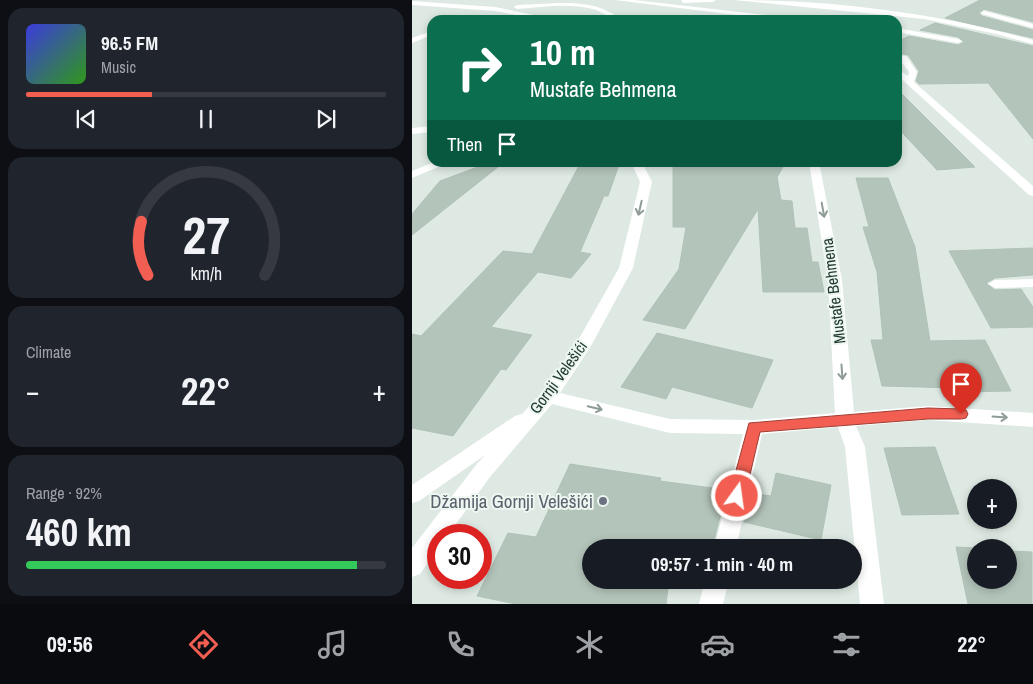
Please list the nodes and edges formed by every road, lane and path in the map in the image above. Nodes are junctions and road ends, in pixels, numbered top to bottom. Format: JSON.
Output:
{"nodes":[{"id":1,"x":618,"y":0,"type":"edge"},
{"id":2,"x":671,"y":0,"type":"edge"},
{"id":3,"x":713,"y":0,"type":"edge"},
{"id":4,"x":737,"y":0,"type":"edge"},
{"id":5,"x":761,"y":1,"type":"edge"},
{"id":6,"x":412,"y":4,"type":"edge"},
{"id":7,"x":495,"y":9,"type":"junction"},
{"id":8,"x":984,"y":13,"type":"dead end"},
{"id":9,"x":528,"y":15,"type":"edge"},
{"id":10,"x":610,"y":15,"type":"edge"},
{"id":11,"x":749,"y":15,"type":"edge"},
{"id":12,"x":1032,"y":26,"type":"edge"},
{"id":13,"x":902,"y":31,"type":"edge"},
{"id":14,"x":412,"y":32,"type":"edge"},
{"id":15,"x":427,"y":32,"type":"edge"},
{"id":16,"x":427,"y":34,"type":"edge"},
{"id":17,"x":412,"y":41,"type":"edge"},
{"id":18,"x":958,"y":41,"type":"dead end"},
{"id":19,"x":1032,"y":42,"type":"edge"},
{"id":20,"x":902,"y":58,"type":"edge"},
{"id":21,"x":902,"y":74,"type":"edge"},
{"id":22,"x":902,"y":81,"type":"edge"},
{"id":23,"x":910,"y":81,"type":"junction"},
{"id":24,"x":427,"y":130,"type":"edge"},
{"id":25,"x":412,"y":131,"type":"edge"},
{"id":26,"x":433,"y":167,"type":"edge"},
{"id":27,"x":638,"y":167,"type":"edge"},
{"id":28,"x":815,"y":167,"type":"edge"},
{"id":29,"x":412,"y":175,"type":"edge"},
{"id":30,"x":1032,"y":193,"type":"edge"},
{"id":31,"x":1032,"y":283,"type":"edge"},
{"id":32,"x":995,"y":284,"type":"dead end"},
{"id":33,"x":548,"y":397,"type":"junction"},
{"id":34,"x":532,"y":415,"type":"junction"},
{"id":35,"x":1032,"y":420,"type":"edge"},
{"id":36,"x":845,"y":421,"type":"junction"},
{"id":37,"x":754,"y":427,"type":"junction"},
{"id":38,"x":412,"y":495,"type":"edge"},
{"id":39,"x":727,"y":539,"type":"edge"},
{"id":40,"x":412,"y":566,"type":"edge"},
{"id":41,"x":715,"y":589,"type":"edge"},
{"id":42,"x":711,"y":604,"type":"edge"},
{"id":43,"x":872,"y":604,"type":"edge"}],
"edges":[{"from":1,"to":11,"type":"street"},
{"from":2,"to":3,"type":"street"},
{"from":4,"to":5,"type":"street"},
{"from":5,"to":19,"type":"street"},
{"from":6,"to":7,"type":"street"},
{"from":7,"to":9,"type":"street"},
{"from":7,"to":10,"type":"street"},
{"from":8,"to":12,"type":"street"},
{"from":13,"to":18,"type":"street"},
{"from":14,"to":15,"type":"street"},
{"from":16,"to":17,"type":"street"},
{"from":20,"to":23,"type":"street"},
{"from":21,"to":23,"type":"street"},
{"from":22,"to":23,"type":"street"},
{"from":23,"to":30,"type":"street"},
{"from":24,"to":25,"type":"street"},
{"from":26,"to":29,"type":"street"},
{"from":27,"to":33,"type":"street","name":"Gornji Velešići","one_way":true},
{"from":28,"to":36,"type":"street","name":"Mustafe Behmena","one_way":true},
{"from":31,"to":32,"type":"lane"},
{"from":33,"to":34,"type":"street","name":"Gornji Velešići"},
{"from":33,"to":37,"type":"street","one_way":true},
{"from":34,"to":38,"type":"lane"},
{"from":34,"to":40,"type":"street","name":"Gornji Velešići"},
{"from":36,"to":35,"type":"street","one_way":true},
{"from":36,"to":37,"type":"street"},
{"from":36,"to":43,"type":"street","name":"Mustafe Behmena"},
{"from":37,"to":39,"type":"street"},
{"from":41,"to":42,"type":"street"}]}
